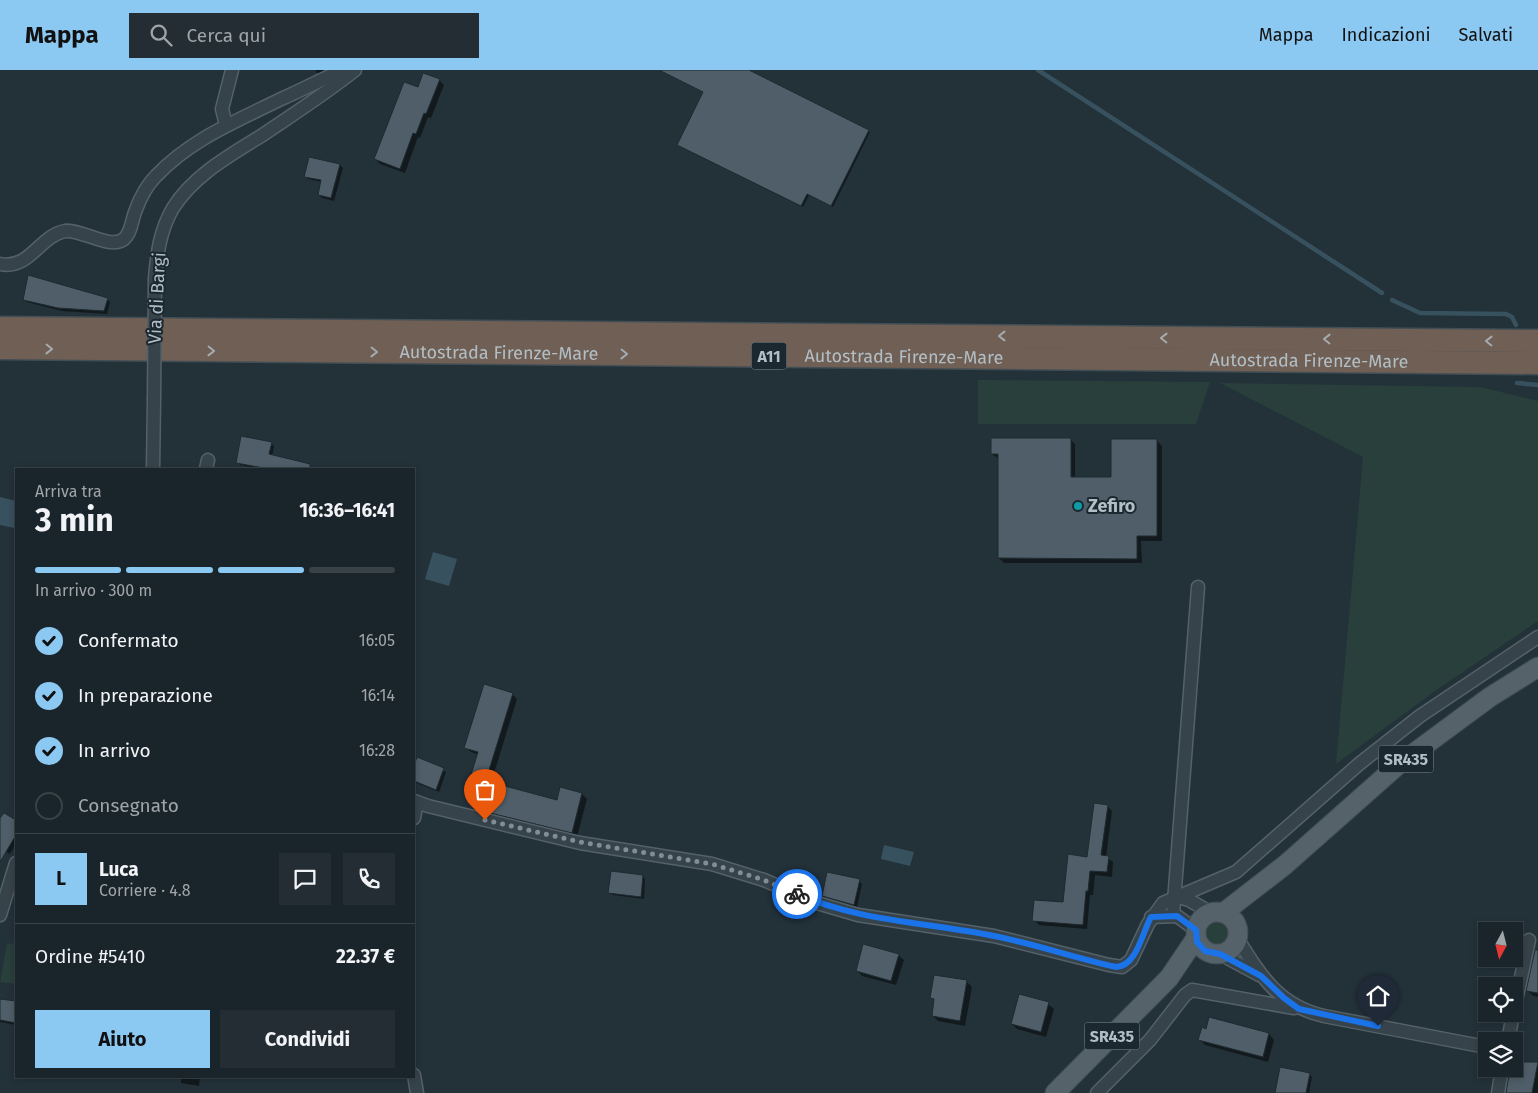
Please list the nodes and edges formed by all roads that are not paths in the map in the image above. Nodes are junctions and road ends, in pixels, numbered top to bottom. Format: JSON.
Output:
{"nodes":[{"id":1,"x":232,"y":70,"type":"edge"},
{"id":2,"x":343,"y":70,"type":"edge"},
{"id":3,"x":354,"y":70,"type":"edge"},
{"id":4,"x":226,"y":125,"type":"junction"},
{"id":5,"x":0,"y":264,"type":"edge"},
{"id":6,"x":0,"y":328,"type":"edge"},
{"id":7,"x":1538,"y":341,"type":"edge"},
{"id":8,"x":0,"y":348,"type":"edge"},
{"id":9,"x":1538,"y":363,"type":"edge"},
{"id":10,"x":153,"y":468,"type":"edge"},
{"id":11,"x":1198,"y":587,"type":"dead end"},
{"id":12,"x":1538,"y":637,"type":"edge"},
{"id":13,"x":1538,"y":667,"type":"edge"},
{"id":14,"x":415,"y":802,"type":"edge"},
{"id":15,"x":1285,"y":865,"type":"junction"},
{"id":16,"x":15,"y":867,"type":"edge"},
{"id":17,"x":1207,"y":884,"type":"junction"},
{"id":18,"x":1175,"y":896,"type":"junction"},
{"id":19,"x":1212,"y":911,"type":"junction"},
{"id":20,"x":0,"y":915,"type":"edge"},
{"id":21,"x":1173,"y":915,"type":"junction"},
{"id":22,"x":1151,"y":917,"type":"junction"},
{"id":23,"x":1237,"y":933,"type":"junction"},
{"id":24,"x":1196,"y":934,"type":"junction"},
{"id":25,"x":1529,"y":940,"type":"dead end"},
{"id":26,"x":1216,"y":954,"type":"junction"},
{"id":27,"x":1261,"y":976,"type":"junction"},
{"id":28,"x":1521,"y":977,"type":"edge"},
{"id":29,"x":1169,"y":978,"type":"junction"},
{"id":30,"x":1299,"y":1009,"type":"junction"},
{"id":31,"x":1478,"y":1045,"type":"edge"},
{"id":32,"x":1501,"y":1077,"type":"edge"},
{"id":33,"x":414,"y":1078,"type":"edge"},
{"id":34,"x":417,"y":1093,"type":"edge"},
{"id":35,"x":1055,"y":1093,"type":"edge"},
{"id":36,"x":1097,"y":1093,"type":"edge"},
{"id":37,"x":1498,"y":1093,"type":"edge"}],
"edges":[{"from":1,"to":4,"type":"street"},
{"from":2,"to":4,"type":"street"},
{"from":3,"to":10,"type":"street","name":"Via di Bargi","bridge":true},
{"from":4,"to":5,"type":"street"},
{"from":7,"to":6,"type":"highway","name":"Autostrada Firenze-Mare","number":"A11","one_way":true},
{"from":8,"to":9,"type":"highway","name":"Autostrada Firenze-Mare","number":"A11","one_way":true},
{"from":11,"to":18,"type":"street"},
{"from":12,"to":17,"type":"street"},
{"from":13,"to":15,"type":"main road","number":"SR435"},
{"from":14,"to":22,"type":"street"},
{"from":15,"to":19,"type":"main road","number":"SR435"},
{"from":15,"to":23,"type":"main road","number":"SR435"},
{"from":16,"to":20,"type":"street"},
{"from":17,"to":18,"type":"street"},
{"from":17,"to":19,"type":"street"},
{"from":18,"to":19,"type":"street"},
{"from":18,"to":21,"type":"street"},
{"from":18,"to":22,"type":"street"},
{"from":19,"to":23,"type":"main road"},
{"from":19,"to":24,"type":"main road","number":"SR435"},
{"from":21,"to":22,"type":"street"},
{"from":21,"to":24,"type":"street"},
{"from":23,"to":26,"type":"main road","number":"SR435"},
{"from":23,"to":27,"type":"street"},
{"from":24,"to":26,"type":"main road"},
{"from":24,"to":29,"type":"main road"},
{"from":25,"to":28,"type":"street"},
{"from":26,"to":27,"type":"street"},
{"from":26,"to":29,"type":"main road"},
{"from":27,"to":30,"type":"street"},
{"from":29,"to":35,"type":"main road","number":"SR435"},
{"from":30,"to":31,"type":"street"},
{"from":30,"to":36,"type":"street"},
{"from":32,"to":37,"type":"street"},
{"from":33,"to":34,"type":"street"}]}
